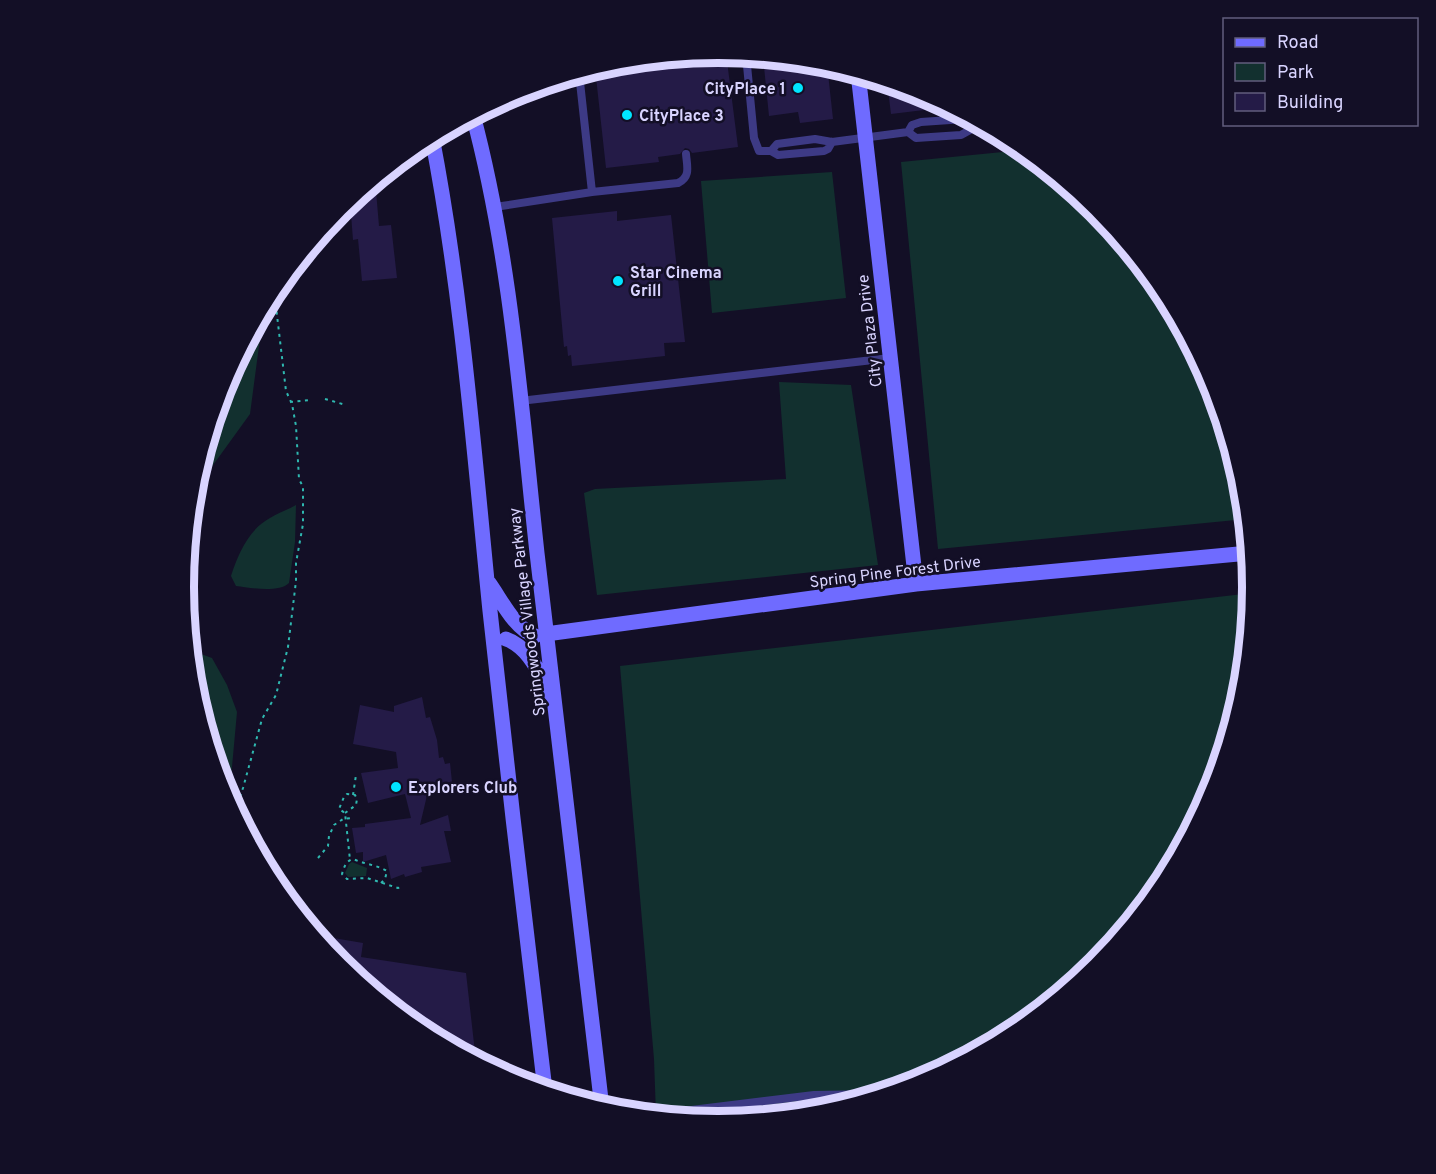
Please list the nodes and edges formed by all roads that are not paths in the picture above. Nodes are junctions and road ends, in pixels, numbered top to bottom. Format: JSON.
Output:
{"nodes":[{"id":1,"x":747,"y":64,"type":"edge"},
{"id":2,"x":580,"y":82,"type":"edge"},
{"id":3,"x":859,"y":83,"type":"edge"},
{"id":4,"x":955,"y":120,"type":"edge"},
{"id":5,"x":475,"y":123,"type":"edge"},
{"id":6,"x":971,"y":128,"type":"edge"},
{"id":7,"x":908,"y":132,"type":"junction"},
{"id":8,"x":865,"y":138,"type":"junction"},
{"id":9,"x":832,"y":142,"type":"junction"},
{"id":10,"x":434,"y":147,"type":"edge"},
{"id":11,"x":771,"y":151,"type":"junction"},
{"id":12,"x":686,"y":153,"type":"dead end"},
{"id":13,"x":592,"y":192,"type":"junction"},
{"id":14,"x":495,"y":207,"type":"junction"},
{"id":15,"x":890,"y":358,"type":"junction"},
{"id":16,"x":520,"y":401,"type":"junction"},
{"id":17,"x":1241,"y":554,"type":"edge"},
{"id":18,"x":487,"y":580,"type":"junction"},
{"id":19,"x":916,"y":584,"type":"junction"},
{"id":20,"x":541,"y":635,"type":"junction"},
{"id":21,"x":506,"y":639,"type":"dead end"},
{"id":22,"x":554,"y":699,"type":"junction"},
{"id":23,"x":544,"y":1081,"type":"edge"},
{"id":24,"x":848,"y":1094,"type":"edge"},
{"id":25,"x":601,"y":1097,"type":"edge"},
{"id":26,"x":690,"y":1110,"type":"edge"}],
"edges":[{"from":1,"to":11,"type":"lane"},
{"from":2,"to":13,"type":"lane"},
{"from":3,"to":8,"type":"main road","name":"City Plaza Drive"},
{"from":4,"to":7,"type":"lane"},
{"from":5,"to":14,"type":"main road","name":"Springwoods Village Parkway"},
{"from":6,"to":7,"type":"lane"},
{"from":7,"to":8,"type":"lane"},
{"from":8,"to":9,"type":"lane"},
{"from":8,"to":15,"type":"main road","name":"City Plaza Drive"},
{"from":9,"to":11,"type":"lane"},
{"from":9,"to":11,"type":"lane"},
{"from":10,"to":18,"type":"main road","name":"Springwoods Village Parkway"},
{"from":12,"to":13,"type":"lane"},
{"from":13,"to":14,"type":"lane"},
{"from":14,"to":16,"type":"main road","name":"Springwoods Village Parkway"},
{"from":15,"to":16,"type":"lane"},
{"from":15,"to":19,"type":"main road","name":"City Plaza Drive"},
{"from":16,"to":20,"type":"main road","name":"Springwoods Village Parkway"},
{"from":17,"to":19,"type":"main road","name":"Spring Pine Forest Drive"},
{"from":18,"to":20,"type":"main road"},
{"from":18,"to":23,"type":"main road","name":"Springwoods Village Parkway"},
{"from":19,"to":20,"type":"main road","name":"Spring Pine Forest Drive"},
{"from":20,"to":22,"type":"main road","name":"Springwoods Village Parkway"},
{"from":21,"to":22,"type":"main road"},
{"from":22,"to":25,"type":"main road","name":"Springwoods Village Parkway"},
{"from":24,"to":26,"type":"lane"}]}
